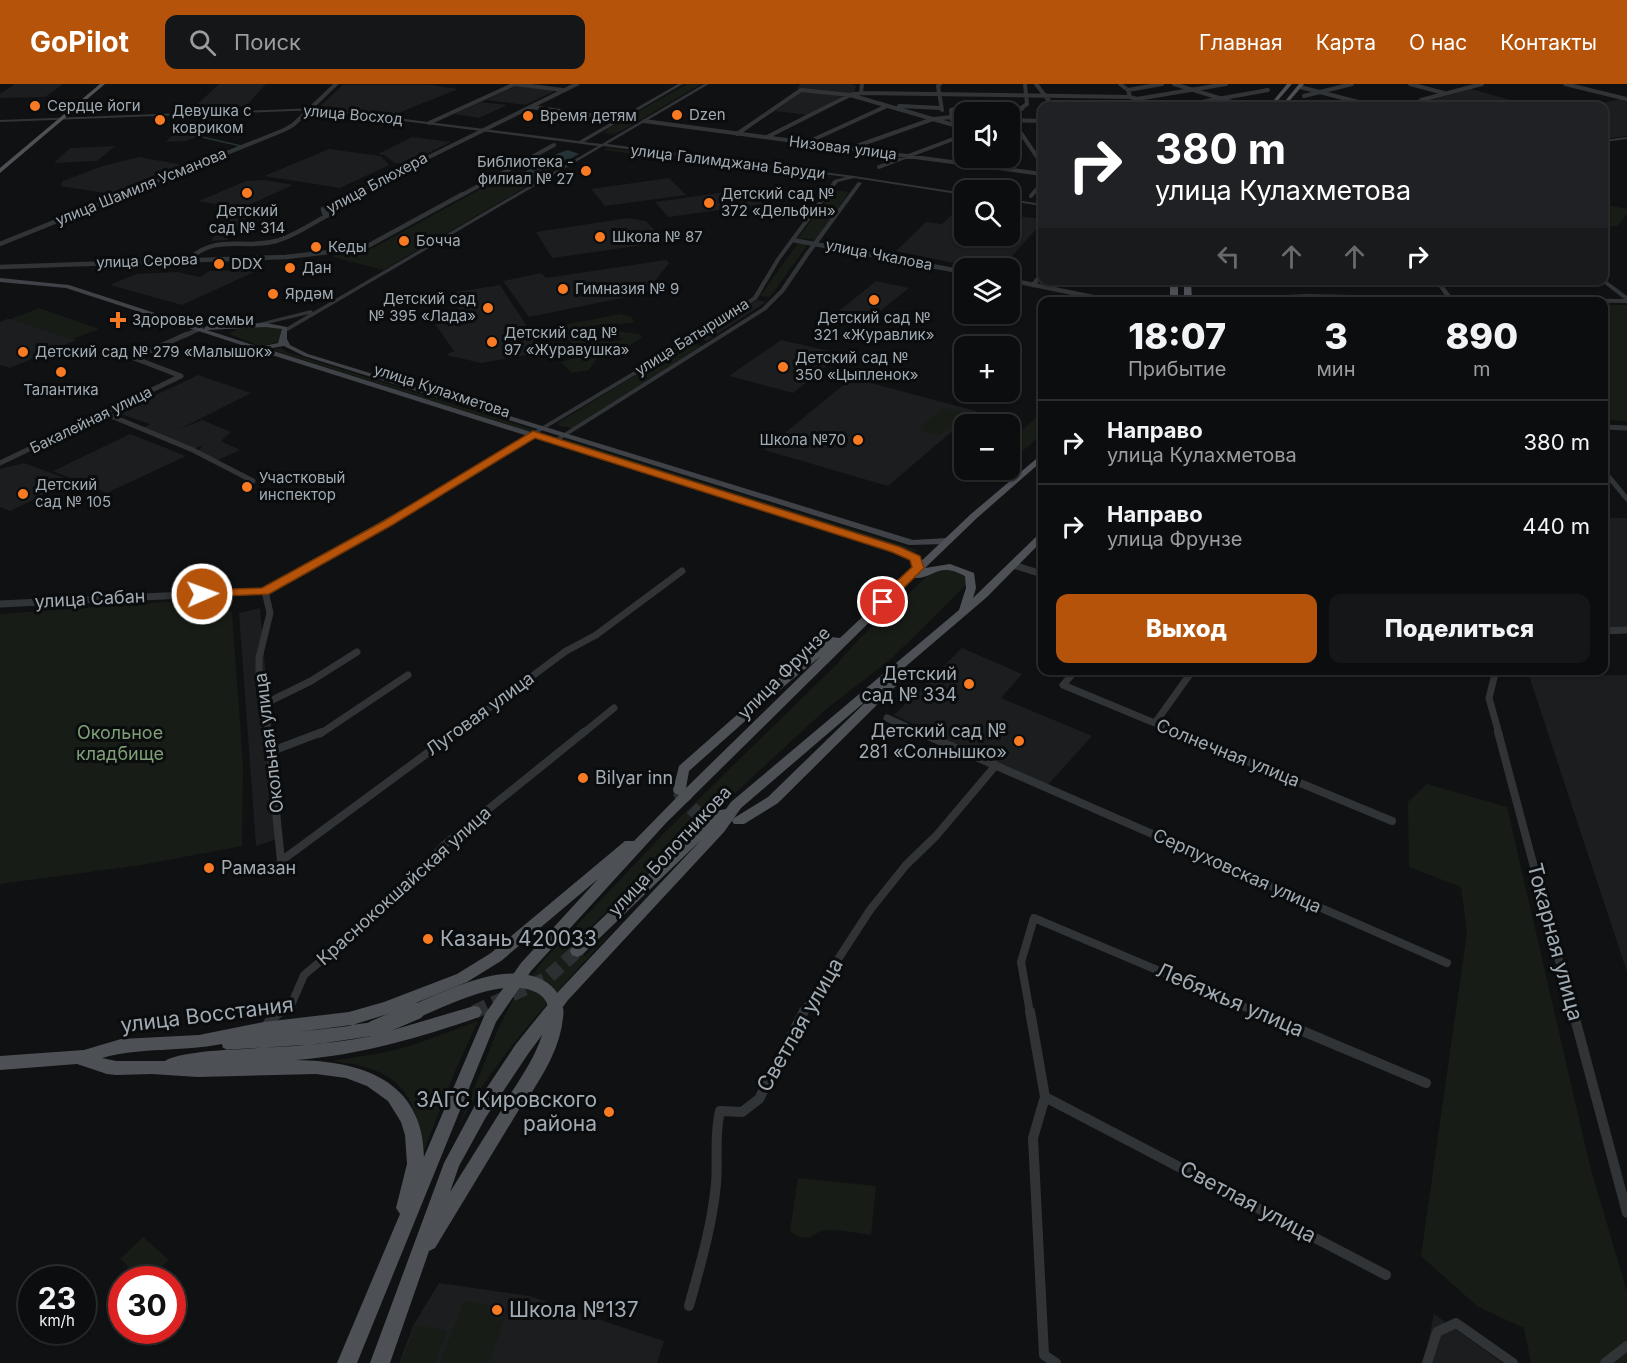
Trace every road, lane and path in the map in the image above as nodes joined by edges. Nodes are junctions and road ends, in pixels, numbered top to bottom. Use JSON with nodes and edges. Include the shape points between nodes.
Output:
{"nodes":[{"id":1,"x":98,"y":84,"type":"edge"},
{"id":2,"x":103,"y":84,"type":"edge"},
{"id":3,"x":336,"y":84,"type":"edge"},
{"id":4,"x":515,"y":84,"type":"edge"},
{"id":5,"x":577,"y":84,"type":"edge"},
{"id":6,"x":862,"y":84,"type":"edge"},
{"id":7,"x":940,"y":84,"type":"edge"},
{"id":8,"x":1025,"y":84,"type":"edge"},
{"id":9,"x":1036,"y":84,"type":"edge"},
{"id":10,"x":1120,"y":84,"type":"edge"},
{"id":11,"x":1162,"y":84,"type":"edge"},
{"id":12,"x":1174,"y":84,"type":"edge"},
{"id":13,"x":1226,"y":84,"type":"edge"},
{"id":14,"x":1290,"y":84,"type":"edge"},
{"id":15,"x":1352,"y":84,"type":"edge"},
{"id":16,"x":1410,"y":84,"type":"edge"},
{"id":17,"x":1482,"y":84,"type":"edge"},
{"id":18,"x":1565,"y":84,"type":"edge"},
{"id":19,"x":681,"y":85,"type":"edge"},
{"id":20,"x":703,"y":85,"type":"edge"},
{"id":21,"x":1301,"y":85,"type":"edge"},
{"id":22,"x":564,"y":90,"type":"junction"},
{"id":23,"x":1128,"y":90,"type":"junction"},
{"id":24,"x":1194,"y":90,"type":"junction"},
{"id":25,"x":1268,"y":90,"type":"dead end"},
{"id":26,"x":1319,"y":92,"type":"junction"},
{"id":27,"x":861,"y":93,"type":"junction"},
{"id":28,"x":1446,"y":93,"type":"junction"},
{"id":29,"x":939,"y":94,"type":"junction"},
{"id":30,"x":850,"y":95,"type":"junction"},
{"id":31,"x":1026,"y":96,"type":"junction"},
{"id":32,"x":1044,"y":96,"type":"junction"},
{"id":33,"x":1304,"y":96,"type":"dead end"},
{"id":34,"x":1130,"y":97,"type":"junction"},
{"id":35,"x":1219,"y":98,"type":"junction"},
{"id":36,"x":1137,"y":99,"type":"junction"},
{"id":37,"x":1627,"y":99,"type":"edge"},
{"id":38,"x":1049,"y":102,"type":"edge"},
{"id":39,"x":1139,"y":102,"type":"edge"},
{"id":40,"x":1199,"y":102,"type":"edge"},
{"id":41,"x":1232,"y":102,"type":"edge"},
{"id":42,"x":1274,"y":102,"type":"edge"},
{"id":43,"x":1286,"y":102,"type":"edge"},
{"id":44,"x":1358,"y":102,"type":"edge"},
{"id":45,"x":1419,"y":102,"type":"edge"},
{"id":46,"x":885,"y":106,"type":"junction"},
{"id":47,"x":530,"y":107,"type":"junction"},
{"id":48,"x":941,"y":108,"type":"junction"},
{"id":49,"x":310,"y":109,"type":"junction"},
{"id":50,"x":1022,"y":109,"type":"joint"},
{"id":51,"x":943,"y":117,"type":"junction"},
{"id":52,"x":952,"y":117,"type":"junction"},
{"id":53,"x":59,"y":119,"type":"junction"},
{"id":54,"x":619,"y":119,"type":"junction"},
{"id":55,"x":933,"y":119,"type":"junction"},
{"id":56,"x":1020,"y":119,"type":"edge"},
{"id":57,"x":0,"y":121,"type":"edge"},
{"id":58,"x":954,"y":121,"type":"edge"},
{"id":59,"x":1038,"y":121,"type":"edge"},
{"id":60,"x":644,"y":122,"type":"junction"},
{"id":61,"x":429,"y":123,"type":"junction"},
{"id":62,"x":954,"y":125,"type":"edge"},
{"id":63,"x":607,"y":126,"type":"junction"},
{"id":64,"x":632,"y":129,"type":"junction"},
{"id":65,"x":484,"y":130,"type":"junction"},
{"id":66,"x":1020,"y":131,"type":"edge"},
{"id":67,"x":737,"y":134,"type":"junction"},
{"id":68,"x":526,"y":135,"type":"junction"},
{"id":69,"x":766,"y":138,"type":"junction"},
{"id":70,"x":1627,"y":138,"type":"edge"},
{"id":71,"x":954,"y":139,"type":"edge"},
{"id":72,"x":1608,"y":140,"type":"edge"},
{"id":73,"x":580,"y":142,"type":"junction"},
{"id":74,"x":807,"y":143,"type":"junction"},
{"id":75,"x":554,"y":145,"type":"dead end"},
{"id":76,"x":603,"y":145,"type":"junction"},
{"id":77,"x":576,"y":147,"type":"junction"},
{"id":78,"x":596,"y":149,"type":"junction"},
{"id":79,"x":850,"y":149,"type":"junction"},
{"id":80,"x":908,"y":156,"type":"junction"},
{"id":81,"x":1038,"y":158,"type":"edge"},
{"id":82,"x":954,"y":162,"type":"edge"},
{"id":83,"x":0,"y":166,"type":"edge"},
{"id":84,"x":879,"y":167,"type":"dead end"},
{"id":85,"x":999,"y":168,"type":"edge"},
{"id":86,"x":0,"y":171,"type":"edge"},
{"id":87,"x":1038,"y":173,"type":"edge"},
{"id":88,"x":839,"y":180,"type":"junction"},
{"id":89,"x":858,"y":180,"type":"junction"},
{"id":90,"x":1038,"y":188,"type":"edge"},
{"id":91,"x":954,"y":193,"type":"edge"},
{"id":92,"x":1031,"y":196,"type":"dead end"},
{"id":93,"x":1020,"y":201,"type":"edge"},
{"id":94,"x":1038,"y":204,"type":"edge"},
{"id":95,"x":793,"y":240,"type":"junction"},
{"id":96,"x":816,"y":243,"type":"junction"},
{"id":97,"x":0,"y":244,"type":"edge"},
{"id":98,"x":188,"y":260,"type":"junction"},
{"id":99,"x":0,"y":267,"type":"edge"},
{"id":100,"x":954,"y":270,"type":"edge"},
{"id":101,"x":1038,"y":279,"type":"edge"},
{"id":102,"x":0,"y":282,"type":"edge"},
{"id":103,"x":1020,"y":282,"type":"edge"},
{"id":104,"x":1608,"y":284,"type":"edge"},
{"id":105,"x":1033,"y":285,"type":"junction"},
{"id":106,"x":1092,"y":297,"type":"edge"},
{"id":107,"x":1608,"y":300,"type":"edge"},
{"id":108,"x":1627,"y":300,"type":"edge"},
{"id":109,"x":322,"y":308,"type":"junction"},
{"id":110,"x":250,"y":326,"type":"junction"},
{"id":111,"x":201,"y":328,"type":"junction"},
{"id":112,"x":286,"y":330,"type":"junction"},
{"id":113,"x":226,"y":337,"type":"junction"},
{"id":114,"x":284,"y":339,"type":"junction"},
{"id":115,"x":259,"y":348,"type":"junction"},
{"id":116,"x":104,"y":413,"type":"junction"},
{"id":117,"x":1608,"y":427,"type":"edge"},
{"id":118,"x":1627,"y":428,"type":"edge"},
{"id":119,"x":546,"y":429,"type":"junction"},
{"id":120,"x":533,"y":434,"type":"junction"},
{"id":121,"x":566,"y":435,"type":"junction"},
{"id":122,"x":555,"y":441,"type":"junction"},
{"id":123,"x":1038,"y":461,"type":"edge"},
{"id":124,"x":0,"y":463,"type":"edge"},
{"id":125,"x":1608,"y":476,"type":"edge"},
{"id":126,"x":254,"y":481,"type":"dead end"},
{"id":127,"x":1627,"y":499,"type":"edge"},
{"id":128,"x":1038,"y":540,"type":"edge"},
{"id":129,"x":947,"y":541,"type":"junction"},
{"id":130,"x":1013,"y":565,"type":"junction"},
{"id":131,"x":918,"y":568,"type":"junction"},
{"id":132,"x":681,"y":571,"type":"dead end"},
{"id":133,"x":1038,"y":573,"type":"edge"},
{"id":134,"x":907,"y":581,"type":"junction"},
{"id":135,"x":265,"y":591,"type":"junction"},
{"id":136,"x":0,"y":604,"type":"edge"},
{"id":137,"x":874,"y":610,"type":"junction"},
{"id":138,"x":964,"y":610,"type":"junction"},
{"id":139,"x":1627,"y":630,"type":"edge"},
{"id":140,"x":1608,"y":631,"type":"edge"},
{"id":141,"x":936,"y":636,"type":"junction"},
{"id":142,"x":357,"y":652,"type":"dead end"},
{"id":143,"x":408,"y":675,"type":"dead end"},
{"id":144,"x":1072,"y":675,"type":"edge"},
{"id":145,"x":1189,"y":675,"type":"edge"},
{"id":146,"x":1495,"y":675,"type":"edge"},
{"id":147,"x":264,"y":704,"type":"junction"},
{"id":148,"x":614,"y":708,"type":"dead end"},
{"id":149,"x":887,"y":718,"type":"dead end"},
{"id":150,"x":1155,"y":723,"type":"junction"},
{"id":151,"x":272,"y":751,"type":"junction"},
{"id":152,"x":996,"y":765,"type":"junction"},
{"id":153,"x":679,"y":790,"type":"dead end"},
{"id":154,"x":736,"y":805,"type":"junction"},
{"id":155,"x":661,"y":820,"type":"junction"},
{"id":156,"x":739,"y":821,"type":"dead end"},
{"id":157,"x":1392,"y":821,"type":"dead end"},
{"id":158,"x":281,"y":861,"type":"joint"},
{"id":159,"x":577,"y":951,"type":"tunnel mouth"},
{"id":160,"x":1447,"y":963,"type":"dead end"},
{"id":161,"x":474,"y":1012,"type":"tunnel mouth"},
{"id":162,"x":264,"y":1029,"type":"junction"},
{"id":163,"x":199,"y":1042,"type":"junction"},
{"id":164,"x":71,"y":1059,"type":"junction"},
{"id":165,"x":0,"y":1063,"type":"edge"},
{"id":166,"x":155,"y":1067,"type":"junction"},
{"id":167,"x":1426,"y":1083,"type":"dead end"},
{"id":168,"x":1045,"y":1097,"type":"junction"},
{"id":169,"x":1627,"y":1213,"type":"edge"},
{"id":170,"x":397,"y":1242,"type":"junction"},
{"id":171,"x":416,"y":1263,"type":"junction"},
{"id":172,"x":1386,"y":1275,"type":"dead end"},
{"id":173,"x":689,"y":1306,"type":"dead end"},
{"id":174,"x":1627,"y":1346,"type":"edge"},
{"id":175,"x":347,"y":1363,"type":"edge"},
{"id":176,"x":380,"y":1363,"type":"edge"},
{"id":177,"x":1056,"y":1363,"type":"edge"},
{"id":178,"x":1428,"y":1363,"type":"edge"},
{"id":179,"x":1513,"y":1363,"type":"edge"},
{"id":180,"x":1605,"y":1363,"type":"edge"}],
"edges":[{"from":1,"to":53,"type":"main road"},
{"from":2,"to":53,"type":"main road"},
{"from":3,"to":49,"type":"street","name":"улица Шамиля Усманова"},
{"from":4,"to":22,"type":"street"},
{"from":4,"to":61,"type":"street"},
{"from":5,"to":22,"type":"street","name":"улица Блюхера"},
{"from":6,"to":27,"type":"street"},
{"from":7,"to":29,"type":"street"},
{"from":8,"to":31,"type":"street"},
{"from":9,"to":32,"type":"street"},
{"from":10,"to":23,"type":"street"},
{"from":11,"to":23,"type":"street"},
{"from":12,"to":24,"type":"street"},
{"from":13,"to":24,"type":"street"},
{"from":14,"to":42,"type":"main road"},
{"from":15,"to":26,"type":"street"},
{"from":16,"to":28,"type":"street"},
{"from":17,"to":28,"type":"street"},
{"from":18,"to":37,"type":"street"},
{"from":19,"to":54,"type":"street"},
{"from":20,"to":60,"type":"street"},
{"from":21,"to":26,"type":"street"},
{"from":21,"to":43,"type":"main road"},
{"from":22,"to":47,"type":"street","name":"улица Блюхера"},
{"from":23,"to":34,"type":"street"},
{"from":24,"to":35,"type":"street"},
{"from":24,"to":36,"type":"street"},
{"from":25,"to":35,"type":"street"},
{"from":26,"to":33,"type":"street"},
{"from":26,"to":44,"type":"street"},
{"from":27,"to":29,"type":"street"},
{"from":27,"to":30,"type":"street"},
{"from":28,"to":45,"type":"street"},
{"from":29,"to":31,"type":"street"},
{"from":29,"to":48,"type":"street"},
{"from":30,"to":46,"type":"street"},
{"from":30,"to":67,"type":"street","via":[[801,90]]},
{"from":30,"to":69,"type":"street"},
{"from":31,"to":32,"type":"street"},
{"from":31,"to":50,"type":"street","via":[[1027,104]]},
{"from":32,"to":34,"type":"street"},
{"from":32,"to":38,"type":"street"},
{"from":34,"to":36,"type":"street"},
{"from":35,"to":40,"type":"street"},
{"from":35,"to":41,"type":"street"},
{"from":36,"to":39,"type":"street"},
{"from":46,"to":48,"type":"street"},
{"from":46,"to":55,"type":"street"},
{"from":46,"to":74,"type":"street"},
{"from":47,"to":54,"type":"street"},
{"from":47,"to":65,"type":"street","name":"улица Блюхера"},
{"from":48,"to":51,"type":"street"},
{"from":49,"to":53,"type":"street","name":"улица Восход"},
{"from":49,"to":61,"type":"street","name":"улица Восход"},
{"from":49,"to":97,"type":"street","name":"улица Шамиля Усманова","via":[[284,130]]},
{"from":50,"to":52,"type":"street","via":[[956,108],[951,110]]},
{"from":51,"to":52,"type":"street"},
{"from":51,"to":55,"type":"street"},
{"from":52,"to":58,"type":"street"},
{"from":53,"to":57,"type":"street","name":"улица Восход"},
{"from":53,"to":83,"type":"main road"},
{"from":53,"to":86,"type":"main road"},
{"from":54,"to":63,"type":"street"},
{"from":55,"to":62,"type":"street"},
{"from":55,"to":79,"type":"street"},
{"from":56,"to":59,"type":"street"},
{"from":60,"to":64,"type":"street"},
{"from":60,"to":67,"type":"street","name":"Низовая улица"},
{"from":61,"to":65,"type":"street","name":"улица Восход"},
{"from":63,"to":64,"type":"street","via":[[603,132],[606,135]]},
{"from":63,"to":73,"type":"street"},
{"from":64,"to":76,"type":"street"},
{"from":65,"to":68,"type":"street","name":"улица Восход"},
{"from":65,"to":98,"type":"street","name":"улица Блюхера","via":[[323,209],[330,214],[275,241],[211,244],[198,249]]},
{"from":66,"to":81,"type":"street"},
{"from":67,"to":69,"type":"street","name":"Низовая улица"},
{"from":68,"to":73,"type":"street","name":"улица Восход"},
{"from":68,"to":77,"type":"street","name":"улица Восход"},
{"from":69,"to":74,"type":"street","name":"Низовая улица"},
{"from":70,"to":72,"type":"street"},
{"from":71,"to":80,"type":"street"},
{"from":73,"to":76,"type":"street","name":"улица Восход"},
{"from":73,"to":77,"type":"street"},
{"from":74,"to":79,"type":"street","name":"Низовая улица"},
{"from":75,"to":98,"type":"street","name":"улица Серова","via":[[369,246],[286,257]]},
{"from":76,"to":78,"type":"street"},
{"from":76,"to":89,"type":"street","name":"улица Галимджана Баруди"},
{"from":77,"to":78,"type":"street","name":"улица Восход"},
{"from":78,"to":88,"type":"street","name":"улица Галимджана Баруди"},
{"from":78,"to":109,"type":"street"},
{"from":79,"to":80,"type":"street","name":"Низовая улица"},
{"from":80,"to":82,"type":"street","name":"Низовая улица"},
{"from":80,"to":84,"type":"street"},
{"from":85,"to":87,"type":"street","name":"Низовая улица"},
{"from":88,"to":89,"type":"street","name":"улица Галимджана Баруди"},
{"from":88,"to":89,"type":"street"},
{"from":88,"to":95,"type":"street","name":"улица Батыршина"},
{"from":89,"to":91,"type":"street"},
{"from":89,"to":96,"type":"street","name":"улица Батыршина"},
{"from":90,"to":92,"type":"street"},
{"from":93,"to":94,"type":"street"},
{"from":95,"to":96,"type":"street","name":"улица Чкалова"},
{"from":95,"to":119,"type":"street","name":"улица Батыршина","via":[[755,298]]},
{"from":96,"to":100,"type":"street","name":"улица Чкалова"},
{"from":96,"to":121,"type":"street","name":"улица Батыршина","via":[[764,309]]},
{"from":98,"to":99,"type":"street","name":"улица Серова"},
{"from":101,"to":105,"type":"street"},
{"from":102,"to":111,"type":"main road","name":"улица Кулахметова","via":[[68,286]]},
{"from":103,"to":105,"type":"street"},
{"from":104,"to":108,"type":"street"},
{"from":105,"to":106,"type":"street"},
{"from":107,"to":108,"type":"street"},
{"from":109,"to":110,"type":"street"},
{"from":109,"to":112,"type":"street"},
{"from":110,"to":111,"type":"main road"},
{"from":110,"to":112,"type":"main road","via":[[274,325]]},
{"from":110,"to":113,"type":"main road","via":[[227,332]]},
{"from":111,"to":113,"type":"main road","name":"улица Кулахметова"},
{"from":111,"to":116,"type":"street","name":"Бакалейная улица","via":[[134,358],[181,376]]},
{"from":112,"to":114,"type":"main road"},
{"from":113,"to":115,"type":"main road","name":"улица Кулахметова"},
{"from":114,"to":115,"type":"main road","via":[[276,347]]},
{"from":114,"to":119,"type":"main road","name":"улица Кулахметова","via":[[287,346],[306,355]]},
{"from":115,"to":120,"type":"main road","name":"улица Кулахметова"},
{"from":116,"to":124,"type":"street","name":"Бакалейная улица"},
{"from":116,"to":126,"type":"street","via":[[193,450]]},
{"from":117,"to":118,"type":"street"},
{"from":119,"to":120,"type":"street","name":"улица Батыршина"},
{"from":119,"to":121,"type":"main road","name":"улица Кулахметова"},
{"from":120,"to":122,"type":"main road","name":"улица Кулахметова"},
{"from":120,"to":135,"type":"street","name":"улица Сабан","via":[[388,523]]},
{"from":121,"to":122,"type":"street","name":"улица Батыршина"},
{"from":121,"to":129,"type":"main road","name":"улица Кулахметова","via":[[912,543]]},
{"from":122,"to":131,"type":"main road","name":"улица Кулахметова","via":[[903,552],[915,558]]},
{"from":123,"to":129,"type":"main road","name":"улица Фрунзе"},
{"from":125,"to":127,"type":"street"},
{"from":128,"to":130,"type":"main road","name":"улица Болотникова"},
{"from":129,"to":131,"type":"main road","name":"улица Фрунзе"},
{"from":130,"to":133,"type":"street"},
{"from":130,"to":138,"type":"main road","name":"улица Болотникова"},
{"from":131,"to":134,"type":"main road","name":"улица Фрунзе"},
{"from":132,"to":158,"type":"street","name":"Луговая улица"},
{"from":134,"to":137,"type":"main road","name":"улица Фрунзе"},
{"from":134,"to":138,"type":"main road","via":[[940,566],[962,569],[970,575],[971,588]]},
{"from":135,"to":136,"type":"street","name":"улица Сабан"},
{"from":135,"to":147,"type":"street","name":"Окольная улица","via":[[270,613],[259,658]]},
{"from":137,"to":153,"type":"main road","via":[[802,664],[683,769]]},
{"from":137,"to":155,"type":"main road","name":"улица Фрунзе"},
{"from":138,"to":141,"type":"main road","name":"улица Болотникова"},
{"from":139,"to":140,"type":"street"},
{"from":141,"to":154,"type":"main road","name":"улица Болотникова"},
{"from":141,"to":156,"type":"main road","via":[[873,704],[772,800]]},
{"from":142,"to":147,"type":"street","via":[[312,681]]},
{"from":143,"to":151,"type":"street","via":[[316,736]]},
{"from":144,"to":150,"type":"street","name":"Солнечная улица","via":[[1063,685]]},
{"from":145,"to":150,"type":"street"},
{"from":146,"to":169,"type":"street","name":"Токарная улица","via":[[1489,698]]},
{"from":147,"to":151,"type":"street","name":"Окольная улица"},
{"from":148,"to":162,"type":"street","name":"Краснококшайская улица","via":[[444,846],[402,893],[304,975],[292,1003]]},
{"from":149,"to":152,"type":"street","name":"Серпуховская улица"},
{"from":150,"to":157,"type":"street","name":"Солнечная улица"},
{"from":151,"to":158,"type":"street","name":"Окольная улица"},
{"from":152,"to":160,"type":"street","name":"Серпуховская улица"},
{"from":152,"to":173,"type":"street","name":"Светлая улица","via":[[870,910],[803,1012],[759,1099],[742,1112],[720,1111],[716,1125],[716,1184]]},
{"from":154,"to":159,"type":"main road","via":[[708,825]]},
{"from":154,"to":171,"type":"main road","name":"улица Болотникова","via":[[719,829],[563,996],[522,1049],[452,1163]]},
{"from":155,"to":162,"type":"main road","name":"улица Восстания","via":[[496,957],[462,978],[349,1019]]},
{"from":155,"to":170,"type":"main road","via":[[526,967],[500,1003]]},
{"from":161,"to":166,"type":"main road","via":[[380,1041],[335,1049],[201,1058]]},
{"from":162,"to":163,"type":"main road","name":"улица Восстания"},
{"from":163,"to":164,"type":"main road","name":"улица Восстания","via":[[121,1046]]},
{"from":163,"to":171,"type":"main road","bridge":true,"via":[[318,1037],[374,1029],[500,981],[525,980],[552,996],[554,1031],[546,1052]]},
{"from":164,"to":165,"type":"main road","name":"улица Восстания"},
{"from":164,"to":166,"type":"main road","name":"улица Восстания","via":[[93,1060],[112,1068]]},
{"from":166,"to":170,"type":"main road","via":[[344,1069],[371,1078],[391,1092],[405,1109],[413,1133],[415,1162]]},
{"from":167,"to":168,"type":"street","name":"Лебяжья улица","via":[[1034,918],[1021,962]]},
{"from":168,"to":172,"type":"street","name":"Светлая улица"},
{"from":168,"to":177,"type":"street","via":[[1033,1138],[1035,1190],[1044,1355]]},
{"from":170,"to":175,"type":"main road"},
{"from":171,"to":176,"type":"main road"},
{"from":174,"to":180,"type":"street"},
{"from":178,"to":179,"type":"street","via":[[1436,1332],[1441,1326],[1456,1323]]}]}
